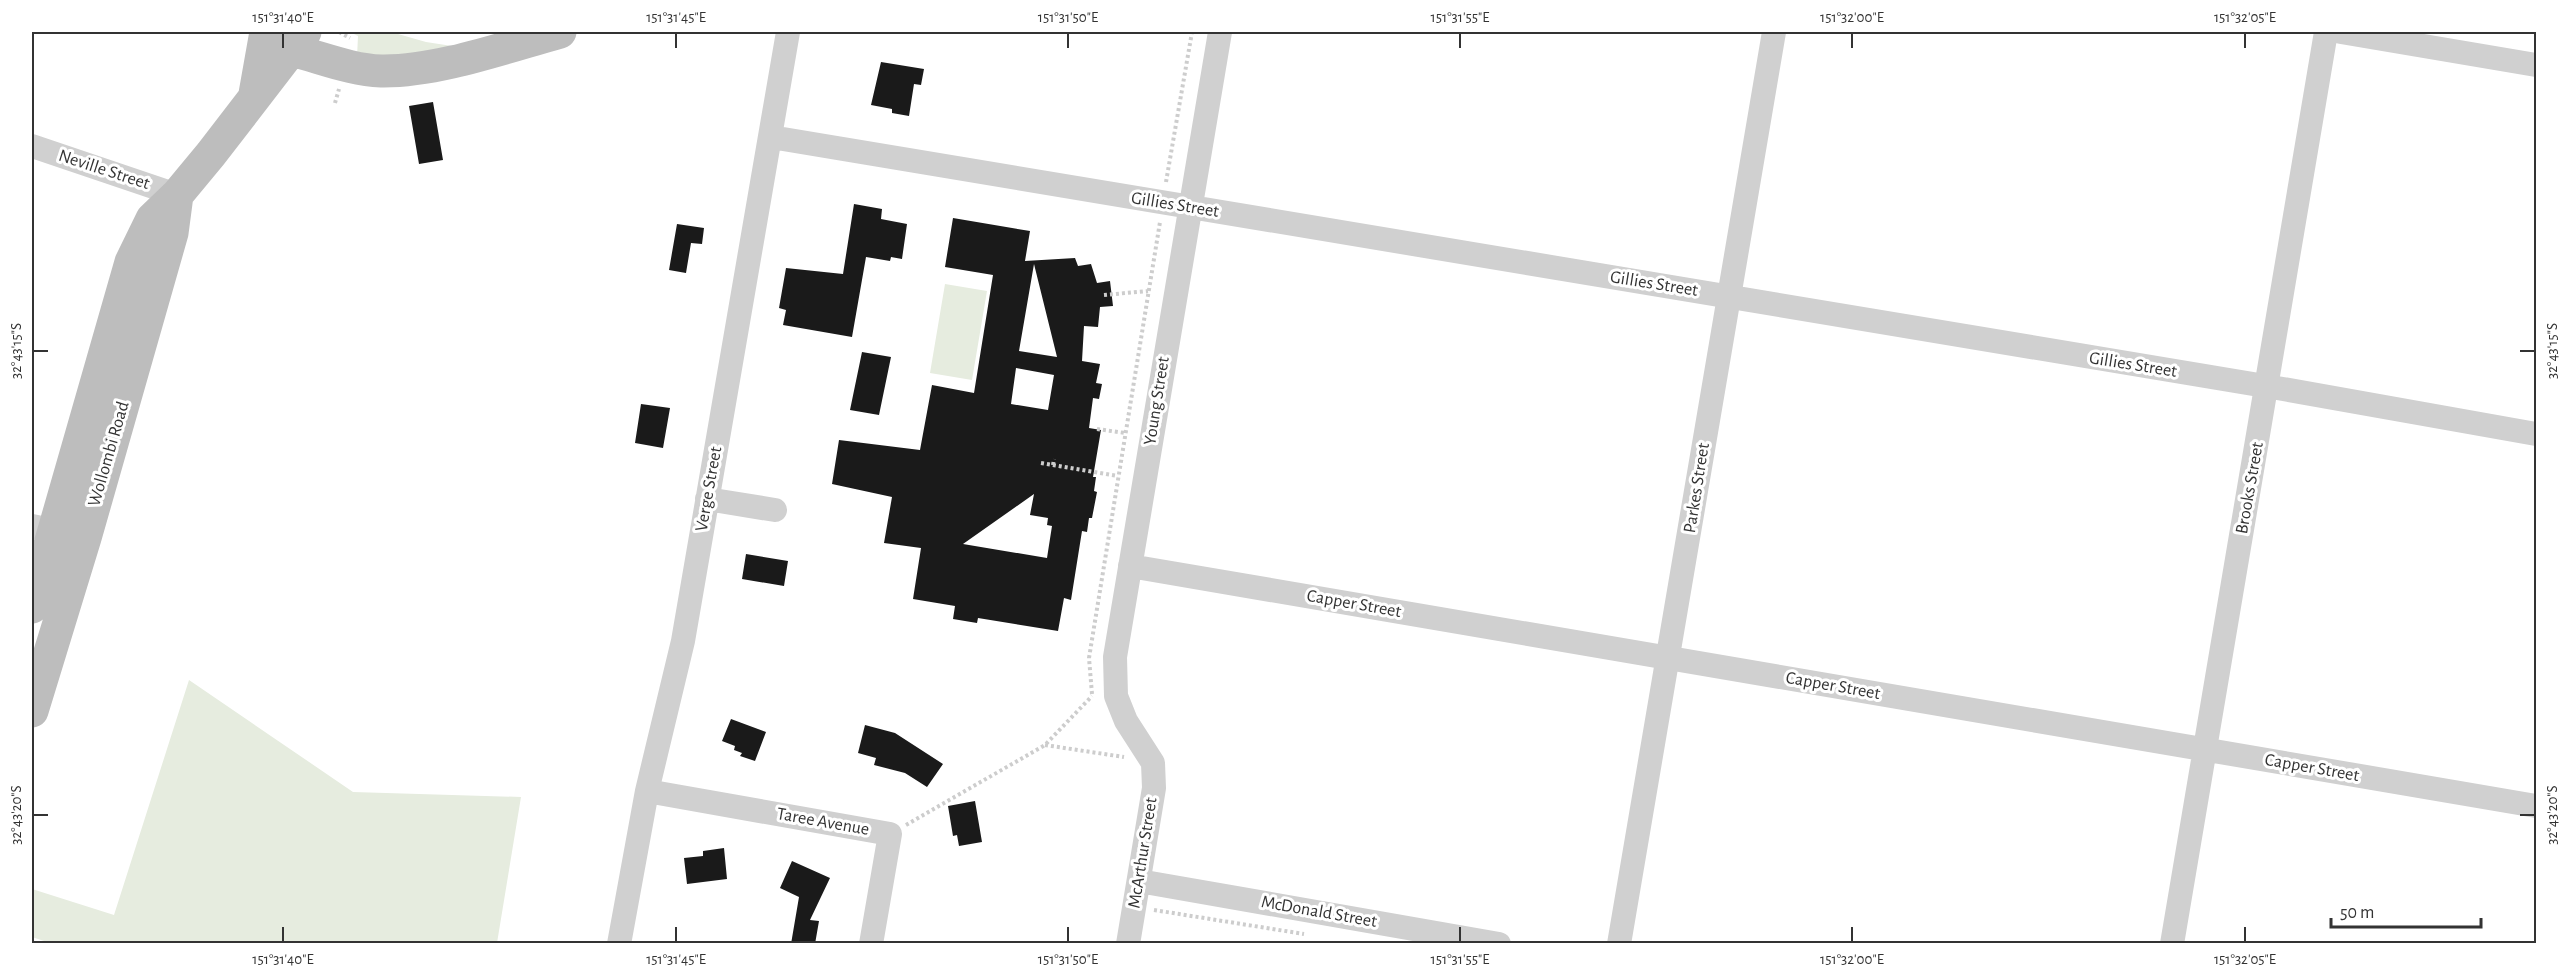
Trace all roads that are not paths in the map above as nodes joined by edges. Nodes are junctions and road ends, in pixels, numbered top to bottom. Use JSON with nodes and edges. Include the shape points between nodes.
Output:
{"nodes":[{"id":1,"x":560,"y":32,"type":"edge"},
{"id":2,"x":788,"y":32,"type":"edge"},
{"id":3,"x":1220,"y":32,"type":"edge"},
{"id":4,"x":1774,"y":32,"type":"edge"},
{"id":5,"x":2326,"y":32,"type":"edge"},
{"id":6,"x":2341,"y":32,"type":"edge"},
{"id":7,"x":287,"y":38,"type":"edge"},
{"id":8,"x":2536,"y":65,"type":"edge"},
{"id":9,"x":771,"y":136,"type":"junction"},
{"id":10,"x":32,"y":146,"type":"edge"},
{"id":11,"x":177,"y":195,"type":"junction"},
{"id":12,"x":1190,"y":207,"type":"junction"},
{"id":13,"x":1729,"y":297,"type":"junction"},
{"id":14,"x":2267,"y":387,"type":"junction"},
{"id":15,"x":2536,"y":434,"type":"edge"},
{"id":16,"x":707,"y":499,"type":"junction"},
{"id":17,"x":775,"y":510,"type":"dead end"},
{"id":18,"x":57,"y":531,"type":"edge"},
{"id":19,"x":1130,"y":566,"type":"junction"},
{"id":20,"x":32,"y":607,"type":"edge"},
{"id":21,"x":1668,"y":656,"type":"junction"},
{"id":22,"x":32,"y":711,"type":"edge"},
{"id":23,"x":2206,"y":750,"type":"junction"},
{"id":24,"x":1153,"y":763,"type":"joint"},
{"id":25,"x":647,"y":791,"type":"junction"},
{"id":26,"x":2536,"y":806,"type":"edge"},
{"id":27,"x":1139,"y":881,"type":"junction"},
{"id":28,"x":619,"y":944,"type":"edge"},
{"id":29,"x":871,"y":944,"type":"edge"},
{"id":30,"x":1128,"y":944,"type":"edge"},
{"id":31,"x":1499,"y":944,"type":"edge"},
{"id":32,"x":1619,"y":944,"type":"edge"},
{"id":33,"x":2172,"y":944,"type":"edge"}],
"edges":[{"from":1,"to":7,"type":"main road","via":[[487,53],[378,71]]},
{"from":2,"to":9,"type":"street","name":"Verge Street"},
{"from":3,"to":12,"type":"street","name":"Young Street"},
{"from":4,"to":13,"type":"street","name":"Parkes Street"},
{"from":5,"to":14,"type":"street","name":"Brooks Street"},
{"from":6,"to":8,"type":"street"},
{"from":7,"to":11,"type":"main road","via":[[254,102]]},
{"from":9,"to":12,"type":"street","name":"Gillies Street"},
{"from":9,"to":16,"type":"street","name":"Verge Street"},
{"from":10,"to":11,"type":"street","name":"Neville Street"},
{"from":11,"to":18,"type":"main road","name":"Wollombi Road","via":[[172,233]]},
{"from":12,"to":13,"type":"street","name":"Gillies Street"},
{"from":12,"to":19,"type":"street","name":"Young Street"},
{"from":13,"to":14,"type":"street","name":"Gillies Street"},
{"from":13,"to":21,"type":"street","name":"Parkes Street"},
{"from":14,"to":15,"type":"street","name":"Gillies Street"},
{"from":14,"to":23,"type":"street","name":"Brooks Street"},
{"from":16,"to":17,"type":"street"},
{"from":16,"to":25,"type":"street","name":"Verge Street","via":[[682,641]]},
{"from":18,"to":20,"type":"main road","name":"Wollombi Road"},
{"from":18,"to":22,"type":"main road","name":"Wollombi Road"},
{"from":19,"to":21,"type":"street","name":"Capper Street"},
{"from":19,"to":24,"type":"street","name":"Young Street","via":[[1115,657],[1116,696],[1126,721]]},
{"from":21,"to":23,"type":"street","name":"Capper Street"},
{"from":21,"to":32,"type":"street","name":"Parkes Street"},
{"from":23,"to":26,"type":"street","name":"Capper Street"},
{"from":23,"to":33,"type":"street","name":"Brooks Street"},
{"from":24,"to":27,"type":"street","name":"McArthur Street","via":[[1154,788]]},
{"from":25,"to":28,"type":"street","name":"Verge Street"},
{"from":25,"to":29,"type":"street","name":"Taree Avenue","via":[[890,834]]},
{"from":27,"to":30,"type":"street","name":"McArthur Street"},
{"from":27,"to":31,"type":"street","name":"McDonald Street"}]}
